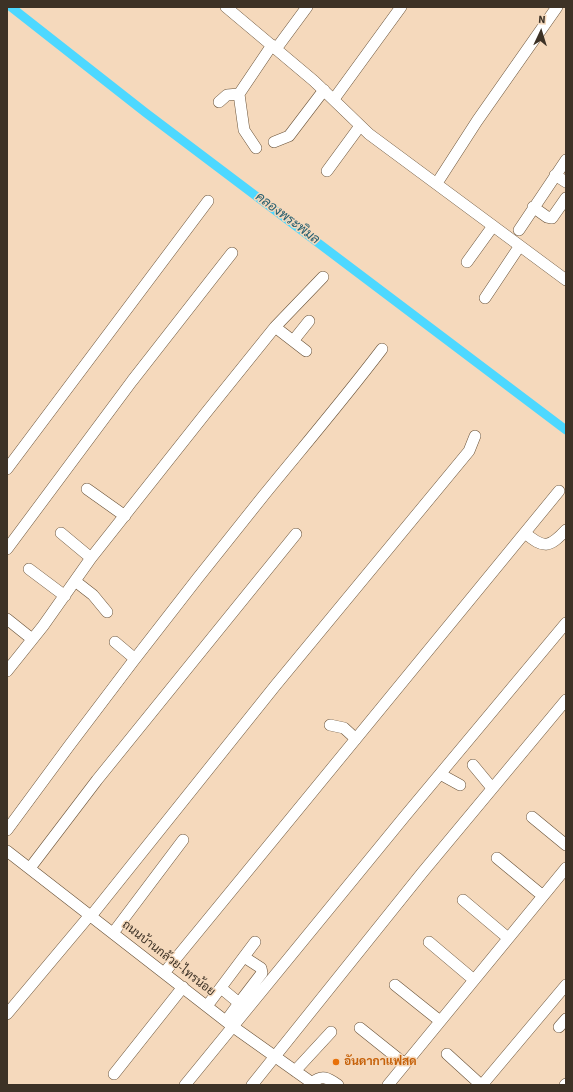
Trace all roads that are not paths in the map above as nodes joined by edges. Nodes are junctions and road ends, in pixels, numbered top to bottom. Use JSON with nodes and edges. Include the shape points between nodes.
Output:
{"nodes":[{"id":1,"x":226,"y":7,"type":"edge"},
{"id":2,"x":307,"y":7,"type":"edge"},
{"id":3,"x":401,"y":7,"type":"edge"},
{"id":4,"x":557,"y":7,"type":"edge"},
{"id":5,"x":274,"y":47,"type":"junction"},
{"id":6,"x":324,"y":90,"type":"junction"},
{"id":7,"x":239,"y":94,"type":"junction"},
{"id":8,"x":334,"y":100,"type":"junction"},
{"id":9,"x":219,"y":102,"type":"dead end"},
{"id":10,"x":360,"y":126,"type":"junction"},
{"id":11,"x":274,"y":142,"type":"dead end"},
{"id":12,"x":256,"y":148,"type":"dead end"},
{"id":13,"x":566,"y":160,"type":"edge"},
{"id":14,"x":327,"y":171,"type":"dead end"},
{"id":15,"x":555,"y":175,"type":"junction"},
{"id":16,"x":566,"y":182,"type":"edge"},
{"id":17,"x":437,"y":183,"type":"junction"},
{"id":18,"x":566,"y":198,"type":"edge"},
{"id":19,"x":208,"y":201,"type":"dead end"},
{"id":20,"x":533,"y":207,"type":"junction"},
{"id":21,"x":493,"y":226,"type":"junction"},
{"id":22,"x":519,"y":230,"type":"dead end"},
{"id":23,"x":520,"y":247,"type":"junction"},
{"id":24,"x":232,"y":253,"type":"dead end"},
{"id":25,"x":467,"y":262,"type":"dead end"},
{"id":26,"x":323,"y":277,"type":"dead end"},
{"id":27,"x":566,"y":280,"type":"edge"},
{"id":28,"x":485,"y":298,"type":"dead end"},
{"id":29,"x":309,"y":321,"type":"dead end"},
{"id":30,"x":275,"y":328,"type":"junction"},
{"id":31,"x":293,"y":341,"type":"junction"},
{"id":32,"x":382,"y":349,"type":"dead end"},
{"id":33,"x":306,"y":352,"type":"dead end"},
{"id":34,"x":475,"y":436,"type":"dead end"},
{"id":35,"x":7,"y":469,"type":"edge"},
{"id":36,"x":87,"y":490,"type":"dead end"},
{"id":37,"x":559,"y":491,"type":"dead end"},
{"id":38,"x":125,"y":516,"type":"junction"},
{"id":39,"x":566,"y":530,"type":"edge"},
{"id":40,"x":61,"y":533,"type":"dead end"},
{"id":41,"x":525,"y":533,"type":"junction"},
{"id":42,"x":296,"y":534,"type":"dead end"},
{"id":43,"x":7,"y":549,"type":"edge"},
{"id":44,"x":91,"y":558,"type":"junction"},
{"id":45,"x":30,"y":568,"type":"dead end"},
{"id":46,"x":75,"y":581,"type":"junction"},
{"id":47,"x":65,"y":596,"type":"junction"},
{"id":48,"x":107,"y":612,"type":"dead end"},
{"id":49,"x":7,"y":619,"type":"edge"},
{"id":50,"x":566,"y":623,"type":"edge"},
{"id":51,"x":32,"y":639,"type":"junction"},
{"id":52,"x":115,"y":642,"type":"dead end"},
{"id":53,"x":134,"y":658,"type":"junction"},
{"id":54,"x":7,"y":671,"type":"edge"},
{"id":55,"x":566,"y":700,"type":"edge"},
{"id":56,"x":330,"y":725,"type":"dead end"},
{"id":57,"x":356,"y":739,"type":"junction"},
{"id":58,"x":473,"y":765,"type":"dead end"},
{"id":59,"x":440,"y":774,"type":"junction"},
{"id":60,"x":460,"y":785,"type":"dead end"},
{"id":61,"x":492,"y":788,"type":"junction"},
{"id":62,"x":532,"y":817,"type":"dead end"},
{"id":63,"x":7,"y":830,"type":"edge"},
{"id":64,"x":183,"y":840,"type":"dead end"},
{"id":65,"x":566,"y":845,"type":"edge"},
{"id":66,"x":7,"y":851,"type":"edge"},
{"id":67,"x":497,"y":858,"type":"dead end"},
{"id":68,"x":30,"y":868,"type":"junction"},
{"id":69,"x":566,"y":868,"type":"edge"},
{"id":70,"x":543,"y":896,"type":"junction"},
{"id":71,"x":463,"y":900,"type":"dead end"},
{"id":72,"x":91,"y":915,"type":"junction"},
{"id":73,"x":113,"y":933,"type":"junction"},
{"id":74,"x":508,"y":938,"type":"junction"},
{"id":75,"x":255,"y":942,"type":"dead end"},
{"id":76,"x":429,"y":942,"type":"dead end"},
{"id":77,"x":244,"y":957,"type":"junction"},
{"id":78,"x":164,"y":973,"type":"junction"},
{"id":79,"x":474,"y":980,"type":"junction"},
{"id":80,"x":395,"y":985,"type":"dead end"},
{"id":81,"x":566,"y":985,"type":"edge"},
{"id":82,"x":183,"y":987,"type":"junction"},
{"id":83,"x":221,"y":988,"type":"junction"},
{"id":84,"x":240,"y":1003,"type":"junction"},
{"id":85,"x":207,"y":1006,"type":"junction"},
{"id":86,"x":7,"y":1014,"type":"edge"},
{"id":87,"x":440,"y":1021,"type":"junction"},
{"id":88,"x":229,"y":1024,"type":"junction"},
{"id":89,"x":360,"y":1028,"type":"dead end"},
{"id":90,"x":331,"y":1032,"type":"dead end"},
{"id":91,"x":446,"y":1054,"type":"dead end"},
{"id":92,"x":274,"y":1055,"type":"junction"},
{"id":93,"x":406,"y":1064,"type":"junction"},
{"id":94,"x":295,"y":1071,"type":"junction"},
{"id":95,"x":114,"y":1074,"type":"dead end"},
{"id":96,"x":313,"y":1084,"type":"edge"},
{"id":97,"x":185,"y":1085,"type":"edge"},
{"id":98,"x":252,"y":1085,"type":"edge"},
{"id":99,"x":338,"y":1085,"type":"edge"},
{"id":100,"x":388,"y":1085,"type":"edge"},
{"id":101,"x":482,"y":1085,"type":"edge"}],
"edges":[{"from":1,"to":5,"type":"street"},
{"from":2,"to":5,"type":"street"},
{"from":3,"to":8,"type":"street"},
{"from":4,"to":17,"type":"street"},
{"from":5,"to":6,"type":"street"},
{"from":5,"to":7,"type":"street"},
{"from":6,"to":8,"type":"street"},
{"from":6,"to":11,"type":"street","via":[[289,136]]},
{"from":7,"to":9,"type":"street","via":[[227,95]]},
{"from":7,"to":12,"type":"street","via":[[244,130]]},
{"from":8,"to":10,"type":"street"},
{"from":10,"to":14,"type":"street"},
{"from":10,"to":17,"type":"street"},
{"from":13,"to":15,"type":"street"},
{"from":15,"to":16,"type":"street"},
{"from":15,"to":20,"type":"street"},
{"from":17,"to":21,"type":"street"},
{"from":18,"to":20,"type":"street","via":[[552,218]]},
{"from":19,"to":35,"type":"street"},
{"from":20,"to":22,"type":"street"},
{"from":21,"to":23,"type":"street"},
{"from":21,"to":25,"type":"street"},
{"from":23,"to":27,"type":"street"},
{"from":23,"to":28,"type":"street"},
{"from":24,"to":43,"type":"street","via":[[132,381]]},
{"from":26,"to":30,"type":"street"},
{"from":29,"to":31,"type":"street"},
{"from":30,"to":31,"type":"street"},
{"from":30,"to":38,"type":"street"},
{"from":31,"to":33,"type":"street"},
{"from":32,"to":53,"type":"street"},
{"from":34,"to":72,"type":"street","via":[[469,451]]},
{"from":36,"to":38,"type":"street"},
{"from":37,"to":41,"type":"street"},
{"from":38,"to":44,"type":"street"},
{"from":39,"to":41,"type":"street","via":[[557,540],[543,545]]},
{"from":40,"to":44,"type":"street"},
{"from":41,"to":57,"type":"street"},
{"from":42,"to":68,"type":"street","via":[[97,780]]},
{"from":44,"to":46,"type":"street"},
{"from":45,"to":47,"type":"street"},
{"from":46,"to":47,"type":"street"},
{"from":46,"to":48,"type":"street","via":[[93,595]]},
{"from":47,"to":51,"type":"street"},
{"from":49,"to":51,"type":"street"},
{"from":50,"to":59,"type":"street"},
{"from":51,"to":54,"type":"street"},
{"from":52,"to":53,"type":"street"},
{"from":53,"to":63,"type":"street"},
{"from":55,"to":61,"type":"street"},
{"from":56,"to":57,"type":"street","via":[[344,728]]},
{"from":57,"to":78,"type":"street"},
{"from":58,"to":61,"type":"street"},
{"from":59,"to":60,"type":"street"},
{"from":59,"to":88,"type":"street"},
{"from":61,"to":92,"type":"street"},
{"from":62,"to":65,"type":"street"},
{"from":64,"to":73,"type":"street"},
{"from":66,"to":68,"type":"street","name":"ถนนบ้านกล้วย-ไทรน้อย"},
{"from":67,"to":70,"type":"street"},
{"from":68,"to":72,"type":"street","name":"ถนนบ้านกล้วย-ไทรน้อย"},
{"from":69,"to":70,"type":"street"},
{"from":70,"to":74,"type":"street"},
{"from":71,"to":74,"type":"street"},
{"from":72,"to":73,"type":"street","name":"ถนนบ้านกล้วย-ไทรน้อย"},
{"from":72,"to":86,"type":"street"},
{"from":73,"to":78,"type":"street","name":"ถนนบ้านกล้วย-ไทรน้อย"},
{"from":74,"to":79,"type":"street"},
{"from":75,"to":77,"type":"street"},
{"from":76,"to":79,"type":"street"},
{"from":77,"to":83,"type":"street"},
{"from":77,"to":84,"type":"street","via":[[261,968],[262,973]]},
{"from":78,"to":82,"type":"street","name":"ถนนบ้านกล้วย-ไทรน้อย"},
{"from":79,"to":87,"type":"street"},
{"from":80,"to":87,"type":"street"},
{"from":81,"to":101,"type":"street"},
{"from":82,"to":85,"type":"street","name":"ถนนบ้านกล้วย-ไทรน้อย"},
{"from":82,"to":95,"type":"street"},
{"from":83,"to":84,"type":"street"},
{"from":83,"to":85,"type":"street"},
{"from":84,"to":88,"type":"street"},
{"from":85,"to":88,"type":"street","name":"ถนนบ้านกล้วย-ไทรน้อย"},
{"from":87,"to":93,"type":"street"},
{"from":88,"to":92,"type":"street","name":"ถนนบ้านกล้วย-ไทรน้อย"},
{"from":88,"to":97,"type":"street"},
{"from":89,"to":93,"type":"street"},
{"from":90,"to":94,"type":"street"},
{"from":91,"to":101,"type":"street"},
{"from":92,"to":94,"type":"street","name":"ถนนบ้านกล้วย-ไทรน้อย"},
{"from":92,"to":98,"type":"street"},
{"from":93,"to":100,"type":"street"},
{"from":94,"to":96,"type":"street","name":"ถนนบ้านกล้วย-ไทรน้อย"},
{"from":96,"to":99,"type":"street","via":[[318,1077],[322,1077]]}]}
